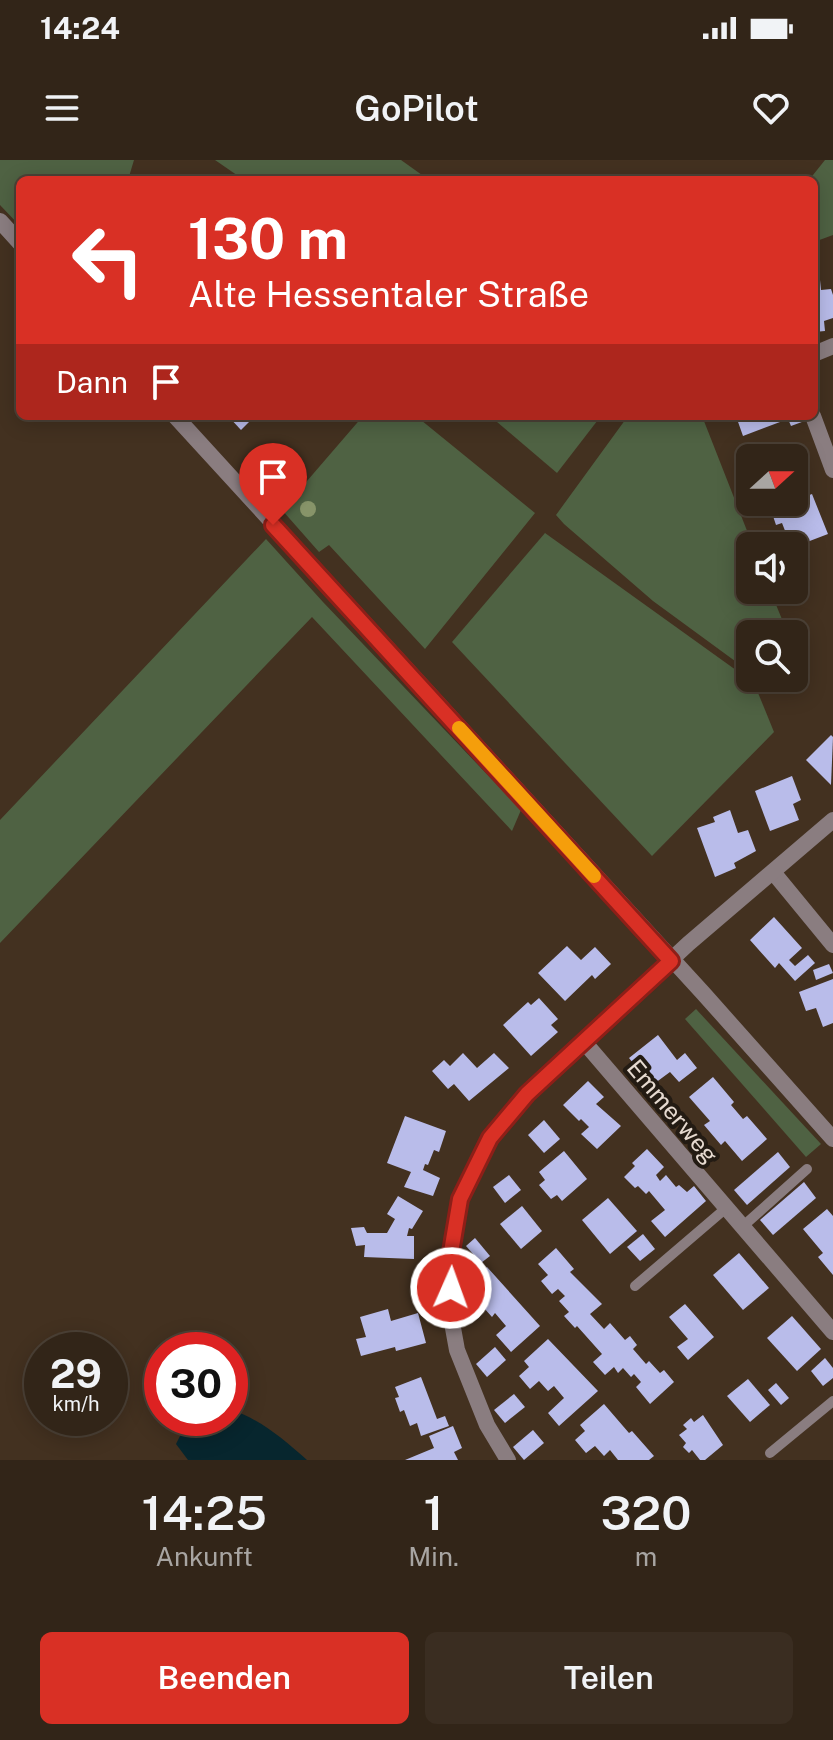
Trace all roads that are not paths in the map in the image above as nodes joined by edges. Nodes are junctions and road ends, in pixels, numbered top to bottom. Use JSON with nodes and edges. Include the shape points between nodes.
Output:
{"nodes":[{"id":1,"x":0,"y":221,"type":"edge"},
{"id":2,"x":16,"y":239,"type":"edge"},
{"id":3,"x":179,"y":420,"type":"edge"},
{"id":4,"x":814,"y":420,"type":"edge"},
{"id":5,"x":833,"y":470,"type":"edge"},
{"id":6,"x":833,"y":820,"type":"edge"},
{"id":7,"x":773,"y":872,"type":"junction"},
{"id":8,"x":833,"y":945,"type":"edge"},
{"id":9,"x":671,"y":961,"type":"junction"},
{"id":10,"x":585,"y":1043,"type":"junction"},
{"id":11,"x":833,"y":1139,"type":"edge"},
{"id":12,"x":807,"y":1169,"type":"dead end"},
{"id":13,"x":725,"y":1209,"type":"junction"},
{"id":14,"x":741,"y":1228,"type":"junction"},
{"id":15,"x":635,"y":1286,"type":"dead end"},
{"id":16,"x":833,"y":1332,"type":"edge"},
{"id":17,"x":833,"y":1401,"type":"edge"},
{"id":18,"x":770,"y":1453,"type":"dead end"},
{"id":19,"x":508,"y":1460,"type":"edge"}],
"edges":[{"from":1,"to":2,"type":"street"},
{"from":3,"to":9,"type":"street"},
{"from":4,"to":5,"type":"street"},
{"from":6,"to":7,"type":"street"},
{"from":7,"to":8,"type":"street"},
{"from":7,"to":9,"type":"street"},
{"from":9,"to":10,"type":"street"},
{"from":9,"to":11,"type":"street"},
{"from":10,"to":13,"type":"street","name":"Emmerweg"},
{"from":10,"to":19,"type":"street","via":[[527,1094],[490,1138],[460,1199],[450,1258],[457,1350]]},
{"from":12,"to":14,"type":"lane"},
{"from":13,"to":14,"type":"street","name":"Emmerweg"},
{"from":13,"to":15,"type":"lane"},
{"from":14,"to":16,"type":"street","name":"Emmerweg"},
{"from":17,"to":18,"type":"lane"}]}
